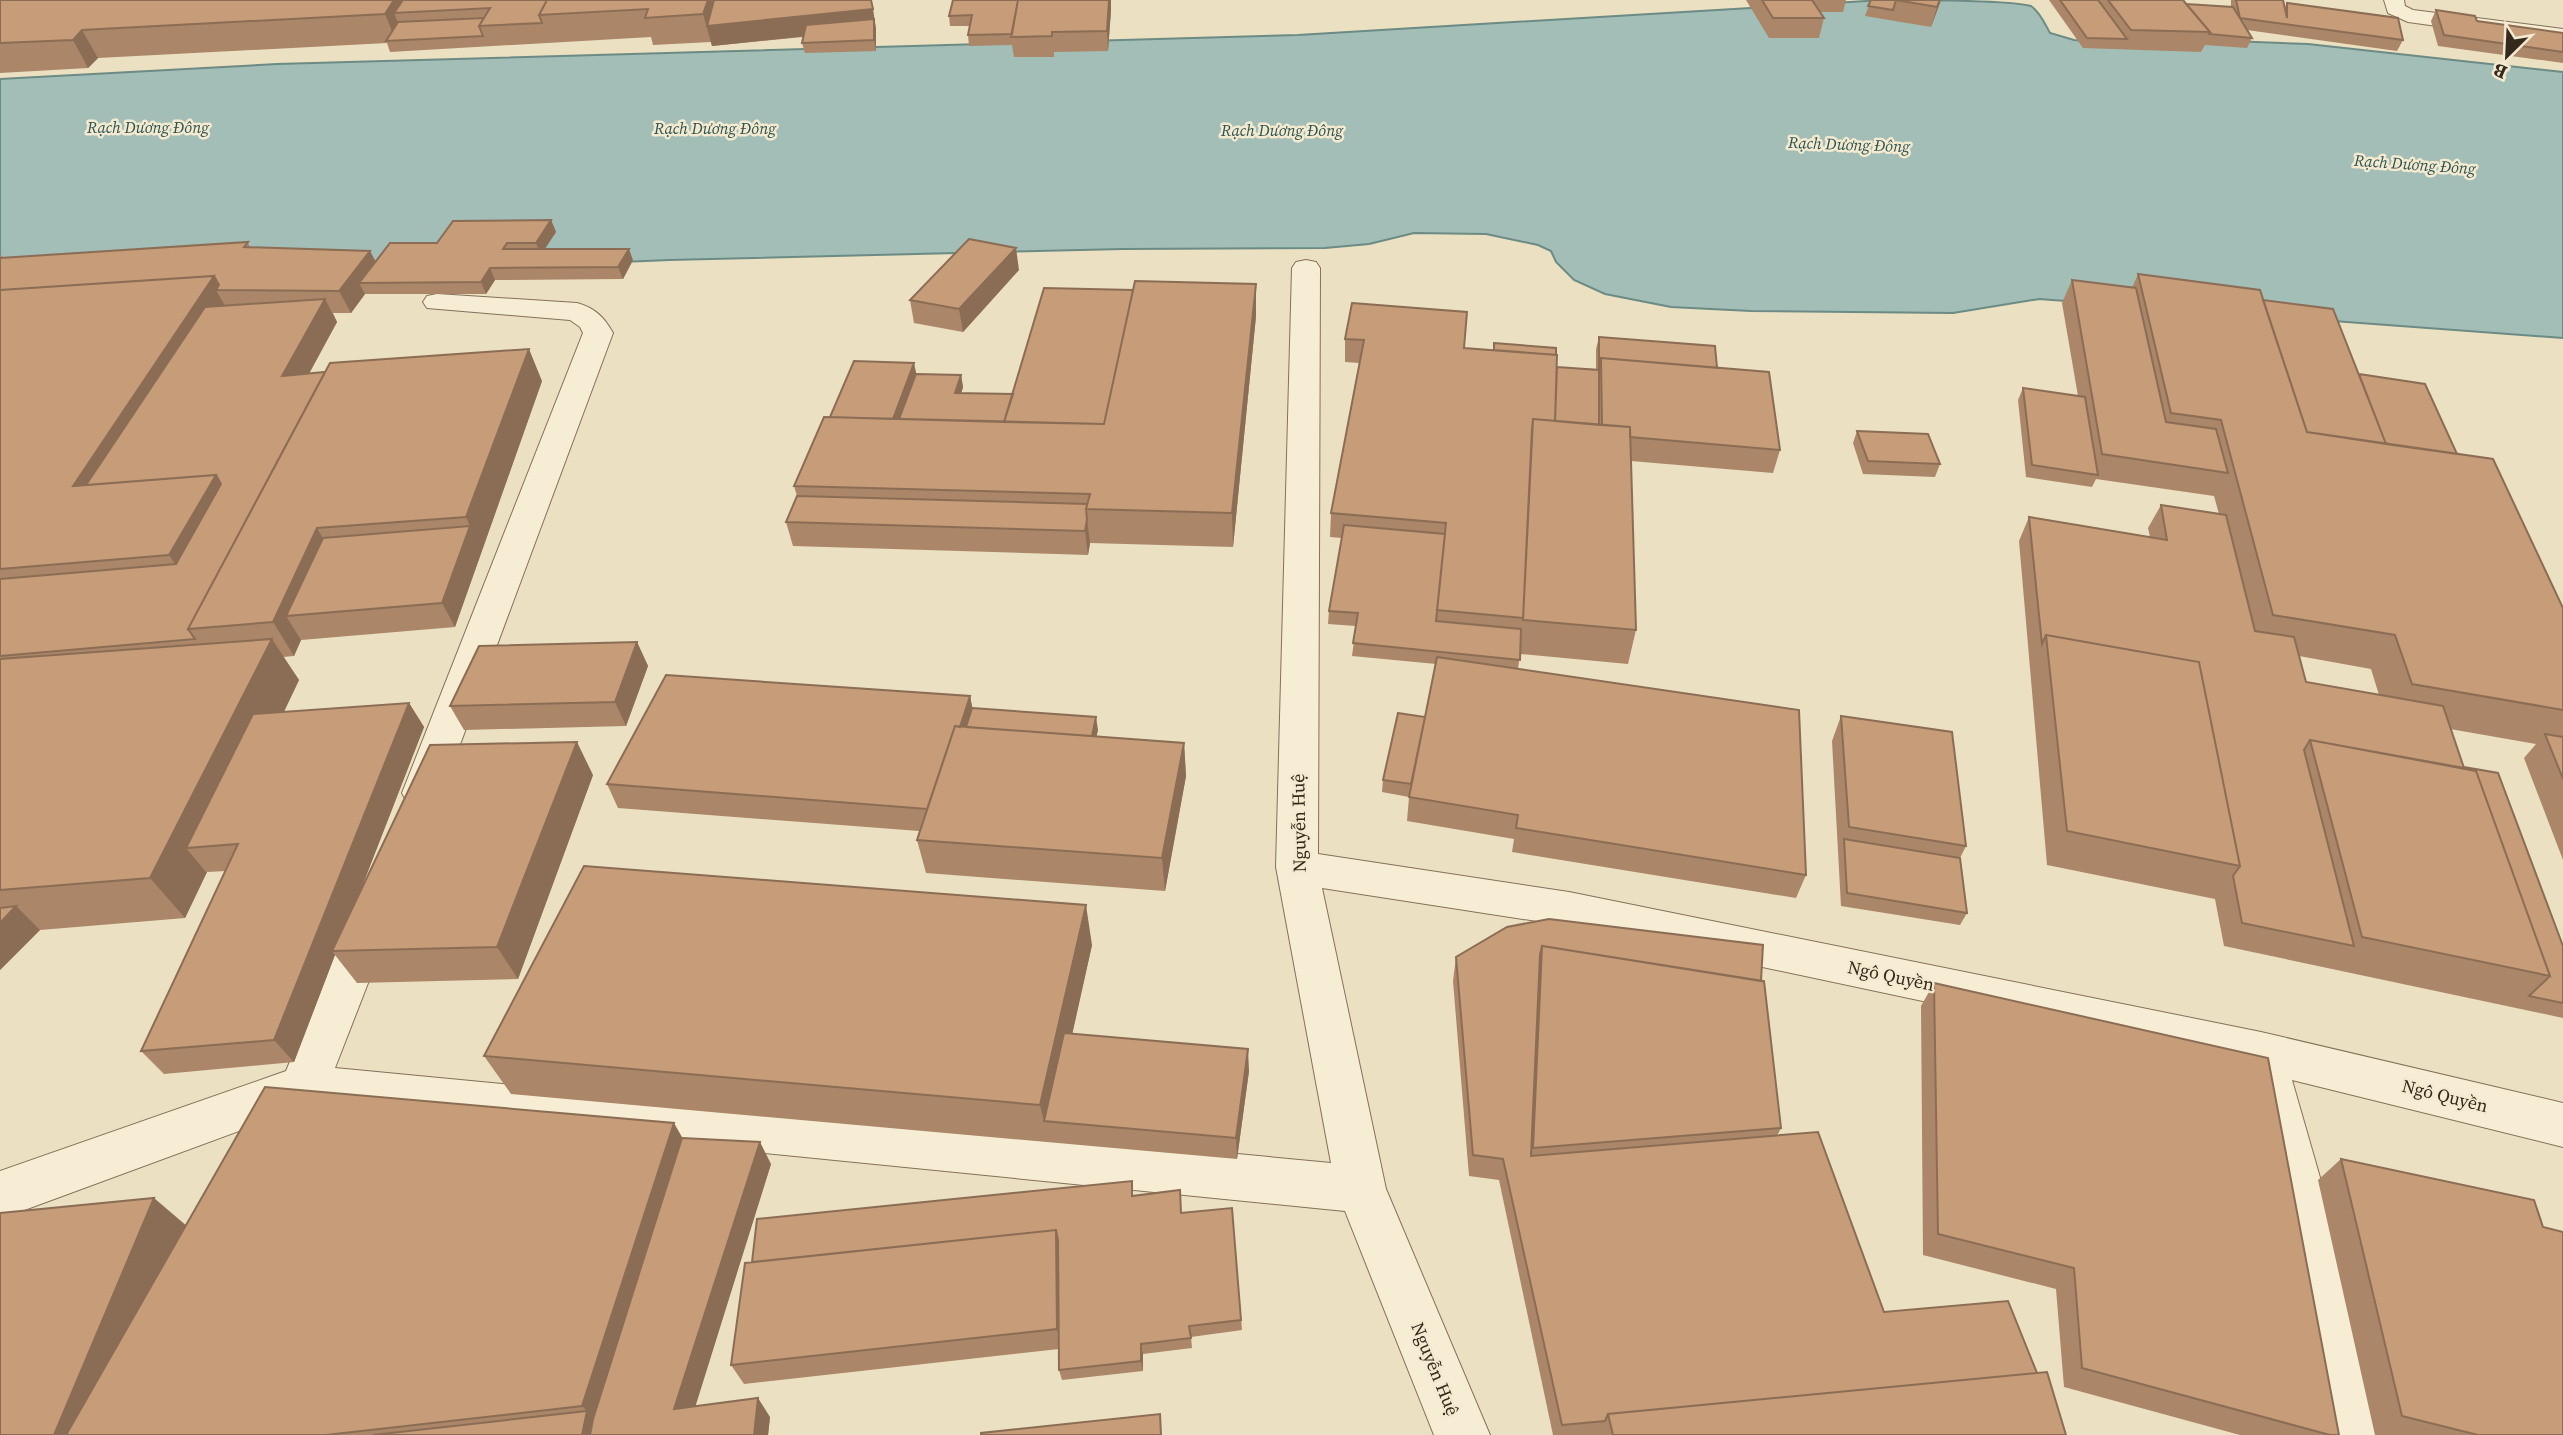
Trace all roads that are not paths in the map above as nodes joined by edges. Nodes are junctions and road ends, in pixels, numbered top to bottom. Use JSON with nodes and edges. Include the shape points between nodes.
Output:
{"nodes":[{"id":1,"x":2394,"y":0,"type":"edge"},
{"id":2,"x":2563,"y":36,"type":"edge"},
{"id":3,"x":1306,"y":268,"type":"dead end"},
{"id":4,"x":436,"y":302,"type":"edge"},
{"id":5,"x":407,"y":830,"type":"edge"},
{"id":6,"x":1297,"y":867,"type":"junction"},
{"id":7,"x":386,"y":881,"type":"edge"},
{"id":8,"x":2261,"y":1052,"type":"junction"},
{"id":9,"x":304,"y":1087,"type":"junction"},
{"id":10,"x":2563,"y":1125,"type":"edge"},
{"id":11,"x":1361,"y":1189,"type":"junction"},
{"id":12,"x":0,"y":1195,"type":"edge"},
{"id":13,"x":1462,"y":1435,"type":"edge"},
{"id":14,"x":2366,"y":1435,"type":"edge"}],
"edges":[{"from":1,"to":2,"type":"street","via":[[2395,9],[2408,16]]},
{"from":3,"to":6,"type":"street","name":"Nguyễn Huệ"},
{"from":4,"to":5,"type":"street","via":[[577,312],[592,322],[598,333]]},
{"from":6,"to":8,"type":"street","name":"Ngô Quyền","via":[[1569,909]]},
{"from":6,"to":11,"type":"street","name":"Nguyễn Huệ"},
{"from":7,"to":9,"type":"street"},
{"from":8,"to":10,"type":"street","name":"Ngô Quyền"},
{"from":8,"to":14,"type":"street"},
{"from":9,"to":11,"type":"street"},
{"from":9,"to":12,"type":"street"},
{"from":11,"to":13,"type":"street","name":"Nguyễn Huệ"}]}
